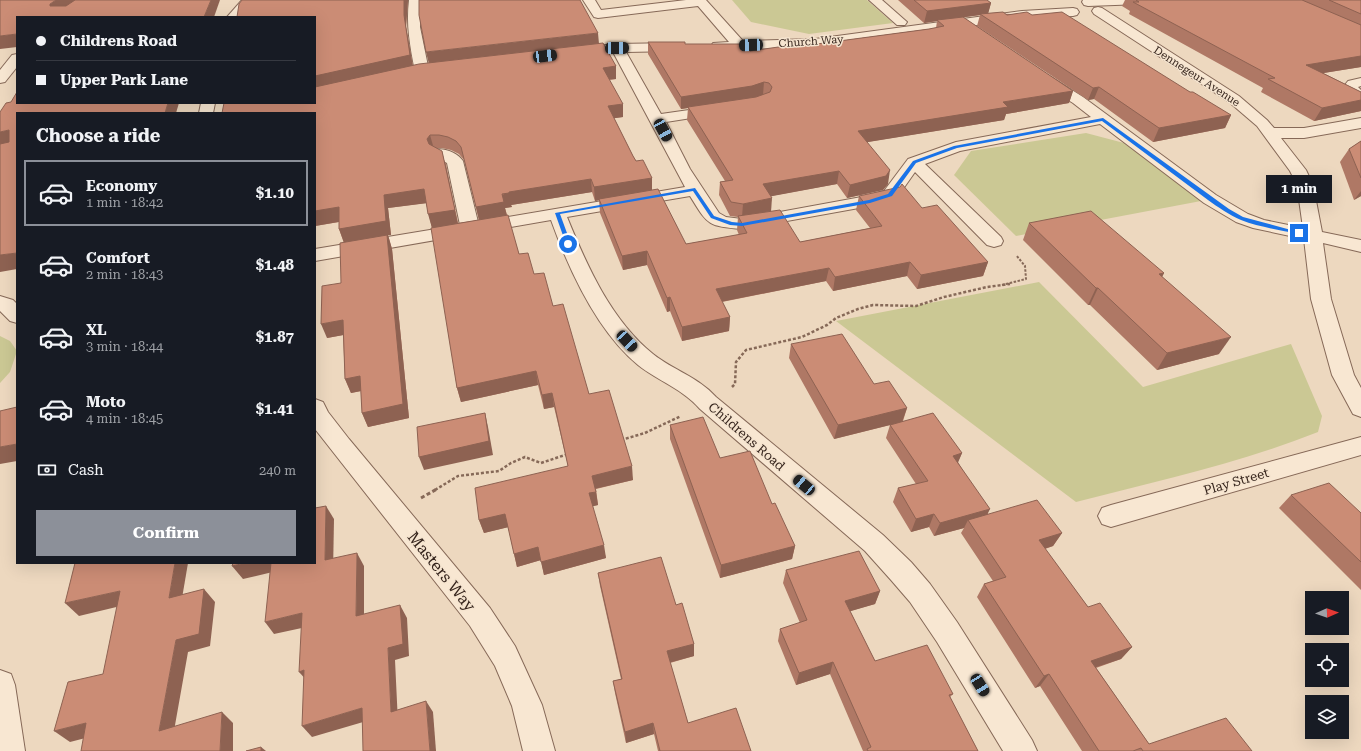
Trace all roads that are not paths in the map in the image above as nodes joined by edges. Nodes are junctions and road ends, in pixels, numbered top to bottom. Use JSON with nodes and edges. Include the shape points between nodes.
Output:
{"nodes":[{"id":1,"x":248,"y":0,"type":"edge"},
{"id":2,"x":415,"y":0,"type":"edge"},
{"id":3,"x":590,"y":0,"type":"edge"},
{"id":4,"x":875,"y":0,"type":"edge"},
{"id":5,"x":1142,"y":0,"type":"edge"},
{"id":6,"x":699,"y":1,"type":"edge"},
{"id":7,"x":1082,"y":1,"type":"edge"},
{"id":8,"x":1064,"y":2,"type":"edge"},
{"id":9,"x":1099,"y":10,"type":"junction"},
{"id":10,"x":1077,"y":13,"type":"junction"},
{"id":11,"x":1022,"y":15,"type":"junction"},
{"id":12,"x":234,"y":16,"type":"edge"},
{"id":13,"x":901,"y":22,"type":"dead end"},
{"id":14,"x":962,"y":23,"type":"junction"},
{"id":15,"x":977,"y":34,"type":"edge"},
{"id":16,"x":1133,"y":35,"type":"junction"},
{"id":17,"x":738,"y":45,"type":"junction"},
{"id":18,"x":693,"y":46,"type":"edge"},
{"id":19,"x":708,"y":46,"type":"edge"},
{"id":20,"x":617,"y":48,"type":"junction"},
{"id":21,"x":561,"y":54,"type":"edge"},
{"id":22,"x":16,"y":59,"type":"edge"},
{"id":23,"x":437,"y":69,"type":"edge"},
{"id":24,"x":1036,"y":73,"type":"edge"},
{"id":25,"x":0,"y":79,"type":"edge"},
{"id":26,"x":1361,"y":82,"type":"edge"},
{"id":27,"x":1361,"y":96,"type":"edge"},
{"id":28,"x":732,"y":107,"type":"edge"},
{"id":29,"x":657,"y":119,"type":"junction"},
{"id":30,"x":1103,"y":119,"type":"junction"},
{"id":31,"x":1361,"y":123,"type":"edge"},
{"id":32,"x":1270,"y":133,"type":"junction"},
{"id":33,"x":440,"y":153,"type":"edge"},
{"id":34,"x":914,"y":162,"type":"junction"},
{"id":35,"x":695,"y":190,"type":"junction"},
{"id":36,"x":557,"y":213,"type":"junction"},
{"id":37,"x":470,"y":228,"type":"junction"},
{"id":38,"x":1313,"y":236,"type":"junction"},
{"id":39,"x":994,"y":241,"type":"road end"},
{"id":40,"x":1361,"y":246,"type":"edge"},
{"id":41,"x":316,"y":255,"type":"edge"},
{"id":42,"x":0,"y":303,"type":"edge"},
{"id":43,"x":16,"y":315,"type":"edge"},
{"id":44,"x":1361,"y":408,"type":"edge"},
{"id":45,"x":316,"y":411,"type":"edge"},
{"id":46,"x":1361,"y":446,"type":"edge"},
{"id":47,"x":1111,"y":516,"type":"dead end"},
{"id":48,"x":0,"y":685,"type":"edge"},
{"id":49,"x":9,"y":751,"type":"edge"},
{"id":50,"x":539,"y":751,"type":"edge"},
{"id":51,"x":1021,"y":751,"type":"edge"}],
"edges":[{"from":1,"to":12,"type":"street"},
{"from":2,"to":23,"type":"street","via":[[413,14],[416,72]]},
{"from":3,"to":6,"type":"street","via":[[598,14]]},
{"from":4,"to":13,"type":"street"},
{"from":5,"to":7,"type":"street"},
{"from":5,"to":9,"type":"street","name":"Church Way"},
{"from":6,"to":17,"type":"street"},
{"from":7,"to":9,"type":"street","name":"Dennegeur Avenue","via":[[1097,5]]},
{"from":8,"to":10,"type":"street","via":[[1065,9]]},
{"from":8,"to":11,"type":"street","name":"Church Way"},
{"from":9,"to":10,"type":"street","name":"Church Way","via":[[1093,14]]},
{"from":9,"to":16,"type":"street","name":"Dennegeur Avenue"},
{"from":10,"to":11,"type":"street","name":"Church Way"},
{"from":10,"to":16,"type":"street","name":"Dennegeur Avenue"},
{"from":11,"to":14,"type":"street","name":"Church Way"},
{"from":14,"to":15,"type":"street"},
{"from":14,"to":17,"type":"street","name":"Church Way","via":[[815,43]]},
{"from":16,"to":32,"type":"street","name":"Dennegeur Avenue","via":[[1234,99]]},
{"from":17,"to":19,"type":"street","name":"Church Way"},
{"from":18,"to":20,"type":"street"},
{"from":20,"to":21,"type":"street"},
{"from":20,"to":29,"type":"street"},
{"from":22,"to":25,"type":"street"},
{"from":24,"to":30,"type":"street"},
{"from":26,"to":27,"type":"street","via":[[1351,86],[1353,91]]},
{"from":28,"to":29,"type":"street"},
{"from":29,"to":35,"type":"street"},
{"from":30,"to":34,"type":"street","via":[[966,144]]},
{"from":30,"to":38,"type":"street","via":[[1227,210],[1259,224]]},
{"from":31,"to":32,"type":"street","via":[[1304,133]]},
{"from":32,"to":38,"type":"street","name":"Dennegeur Avenue","via":[[1292,161],[1305,185]]},
{"from":33,"to":37,"type":"street","via":[[456,161]]},
{"from":34,"to":35,"type":"street","via":[[890,195],[870,201],[742,224],[722,222],[712,217]]},
{"from":34,"to":39,"type":"street"},
{"from":35,"to":36,"type":"street"},
{"from":36,"to":37,"type":"street"},
{"from":36,"to":51,"type":"street","name":"Childrens Road","via":[[568,244],[618,332],[644,359],[700,392],[708,403],[874,543],[902,571],[947,632]]},
{"from":37,"to":41,"type":"street"},
{"from":38,"to":40,"type":"street"},
{"from":38,"to":44,"type":"street","name":"Dennegeur Avenue","via":[[1321,299],[1343,375]]},
{"from":42,"to":43,"type":"street"},
{"from":45,"to":50,"type":"street","name":"Masters Way","via":[[337,441],[480,617],[505,656],[527,705]]},
{"from":46,"to":47,"type":"street","name":"Play Street"},
{"from":48,"to":49,"type":"street"}]}
